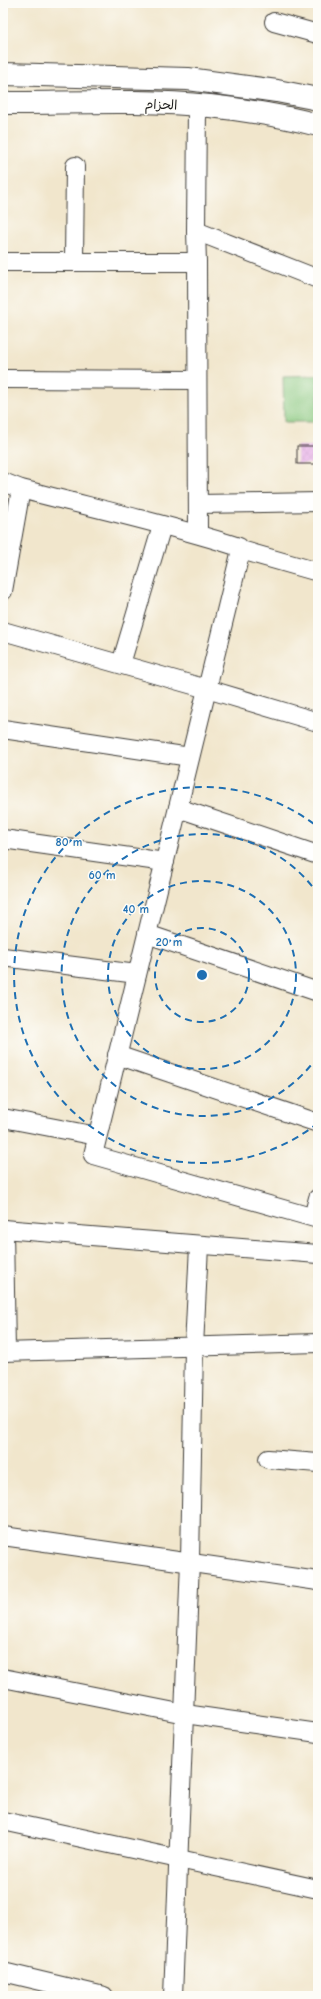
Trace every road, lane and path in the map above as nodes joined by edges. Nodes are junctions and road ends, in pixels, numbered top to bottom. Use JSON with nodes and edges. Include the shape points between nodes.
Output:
{"nodes":[{"id":1,"x":274,"y":22,"type":"dead end"},
{"id":2,"x":318,"y":34,"type":"edge"},
{"id":3,"x":3,"y":74,"type":"edge"},
{"id":4,"x":318,"y":99,"type":"edge"},
{"id":5,"x":3,"y":103,"type":"edge"},
{"id":6,"x":197,"y":105,"type":"junction"},
{"id":7,"x":318,"y":125,"type":"edge"},
{"id":8,"x":75,"y":166,"type":"dead end"},
{"id":9,"x":196,"y":231,"type":"junction"},
{"id":10,"x":3,"y":262,"type":"edge"},
{"id":11,"x":74,"y":262,"type":"junction"},
{"id":12,"x":198,"y":262,"type":"junction"},
{"id":13,"x":318,"y":279,"type":"edge"},
{"id":14,"x":3,"y":379,"type":"edge"},
{"id":15,"x":197,"y":380,"type":"junction"},
{"id":16,"x":3,"y":482,"type":"edge"},
{"id":17,"x":20,"y":489,"type":"junction"},
{"id":18,"x":318,"y":502,"type":"edge"},
{"id":19,"x":198,"y":504,"type":"junction"},
{"id":20,"x":162,"y":526,"type":"junction"},
{"id":21,"x":198,"y":534,"type":"junction"},
{"id":22,"x":241,"y":550,"type":"junction"},
{"id":23,"x":318,"y":572,"type":"edge"},
{"id":24,"x":3,"y":591,"type":"edge"},
{"id":25,"x":3,"y":631,"type":"edge"},
{"id":26,"x":121,"y":664,"type":"junction"},
{"id":27,"x":207,"y":688,"type":"junction"},
{"id":28,"x":318,"y":722,"type":"edge"},
{"id":29,"x":3,"y":729,"type":"edge"},
{"id":30,"x":190,"y":757,"type":"junction"},
{"id":31,"x":178,"y":808,"type":"junction"},
{"id":32,"x":3,"y":839,"type":"edge"},
{"id":33,"x":318,"y":855,"type":"edge"},
{"id":34,"x":165,"y":862,"type":"junction"},
{"id":35,"x":147,"y":934,"type":"junction"},
{"id":36,"x":3,"y":957,"type":"edge"},
{"id":37,"x":137,"y":974,"type":"junction"},
{"id":38,"x":318,"y":992,"type":"edge"},
{"id":39,"x":117,"y":1055,"type":"junction"},
{"id":40,"x":3,"y":1118,"type":"edge"},
{"id":41,"x":318,"y":1123,"type":"edge"},
{"id":42,"x":97,"y":1136,"type":"junction"},
{"id":43,"x":318,"y":1198,"type":"edge"},
{"id":44,"x":315,"y":1218,"type":"edge"},
{"id":45,"x":3,"y":1229,"type":"edge"},
{"id":46,"x":199,"y":1246,"type":"junction"},
{"id":47,"x":318,"y":1254,"type":"edge"},
{"id":48,"x":318,"y":1342,"type":"edge"},
{"id":49,"x":194,"y":1347,"type":"junction"},
{"id":50,"x":4,"y":1352,"type":"edge"},
{"id":51,"x":268,"y":1459,"type":"dead end"},
{"id":52,"x":318,"y":1463,"type":"edge"},
{"id":53,"x":3,"y":1536,"type":"edge"},
{"id":54,"x":190,"y":1561,"type":"junction"},
{"id":55,"x":318,"y":1581,"type":"edge"},
{"id":56,"x":3,"y":1678,"type":"edge"},
{"id":57,"x":185,"y":1714,"type":"junction"},
{"id":58,"x":318,"y":1733,"type":"edge"},
{"id":59,"x":3,"y":1821,"type":"edge"},
{"id":60,"x":178,"y":1858,"type":"junction"},
{"id":61,"x":318,"y":1889,"type":"edge"},
{"id":62,"x":3,"y":1972,"type":"edge"},
{"id":63,"x":104,"y":1996,"type":"edge"},
{"id":64,"x":173,"y":1996,"type":"edge"}],
"edges":[{"from":1,"to":2,"type":"street"},
{"from":3,"to":4,"type":"main road","name":"الحزام","via":[[188,79]]},
{"from":5,"to":6,"type":"main road","name":"الحزام"},
{"from":6,"to":7,"type":"main road","name":"الحزام","via":[[290,118]]},
{"from":6,"to":9,"type":"street"},
{"from":8,"to":11,"type":"street"},
{"from":9,"to":12,"type":"street"},
{"from":9,"to":13,"type":"street"},
{"from":10,"to":11,"type":"street"},
{"from":11,"to":12,"type":"street"},
{"from":12,"to":15,"type":"street"},
{"from":14,"to":15,"type":"street"},
{"from":15,"to":19,"type":"street"},
{"from":16,"to":17,"type":"street"},
{"from":17,"to":20,"type":"street"},
{"from":17,"to":24,"type":"street"},
{"from":18,"to":19,"type":"street"},
{"from":19,"to":21,"type":"street"},
{"from":20,"to":21,"type":"street"},
{"from":20,"to":26,"type":"street"},
{"from":21,"to":22,"type":"street","via":[[239,547]]},
{"from":22,"to":23,"type":"street"},
{"from":22,"to":27,"type":"street"},
{"from":25,"to":26,"type":"street"},
{"from":26,"to":27,"type":"street"},
{"from":27,"to":28,"type":"street"},
{"from":27,"to":30,"type":"street"},
{"from":29,"to":30,"type":"street"},
{"from":30,"to":31,"type":"street"},
{"from":31,"to":33,"type":"street"},
{"from":31,"to":34,"type":"street"},
{"from":32,"to":34,"type":"street"},
{"from":34,"to":35,"type":"street"},
{"from":35,"to":37,"type":"street"},
{"from":35,"to":38,"type":"street"},
{"from":36,"to":37,"type":"street"},
{"from":37,"to":39,"type":"street"},
{"from":39,"to":41,"type":"street"},
{"from":39,"to":42,"type":"street"},
{"from":40,"to":42,"type":"street"},
{"from":42,"to":44,"type":"street","via":[[93,1155]]},
{"from":43,"to":44,"type":"street"},
{"from":45,"to":46,"type":"street"},
{"from":45,"to":50,"type":"street"},
{"from":46,"to":47,"type":"street"},
{"from":46,"to":49,"type":"street"},
{"from":48,"to":49,"type":"street"},
{"from":49,"to":50,"type":"street"},
{"from":49,"to":54,"type":"street"},
{"from":51,"to":52,"type":"street"},
{"from":53,"to":54,"type":"street"},
{"from":54,"to":55,"type":"street"},
{"from":54,"to":57,"type":"street"},
{"from":56,"to":57,"type":"street"},
{"from":57,"to":58,"type":"street"},
{"from":57,"to":60,"type":"street"},
{"from":59,"to":60,"type":"street"},
{"from":60,"to":61,"type":"street"},
{"from":60,"to":64,"type":"street"},
{"from":62,"to":63,"type":"street"}]}
